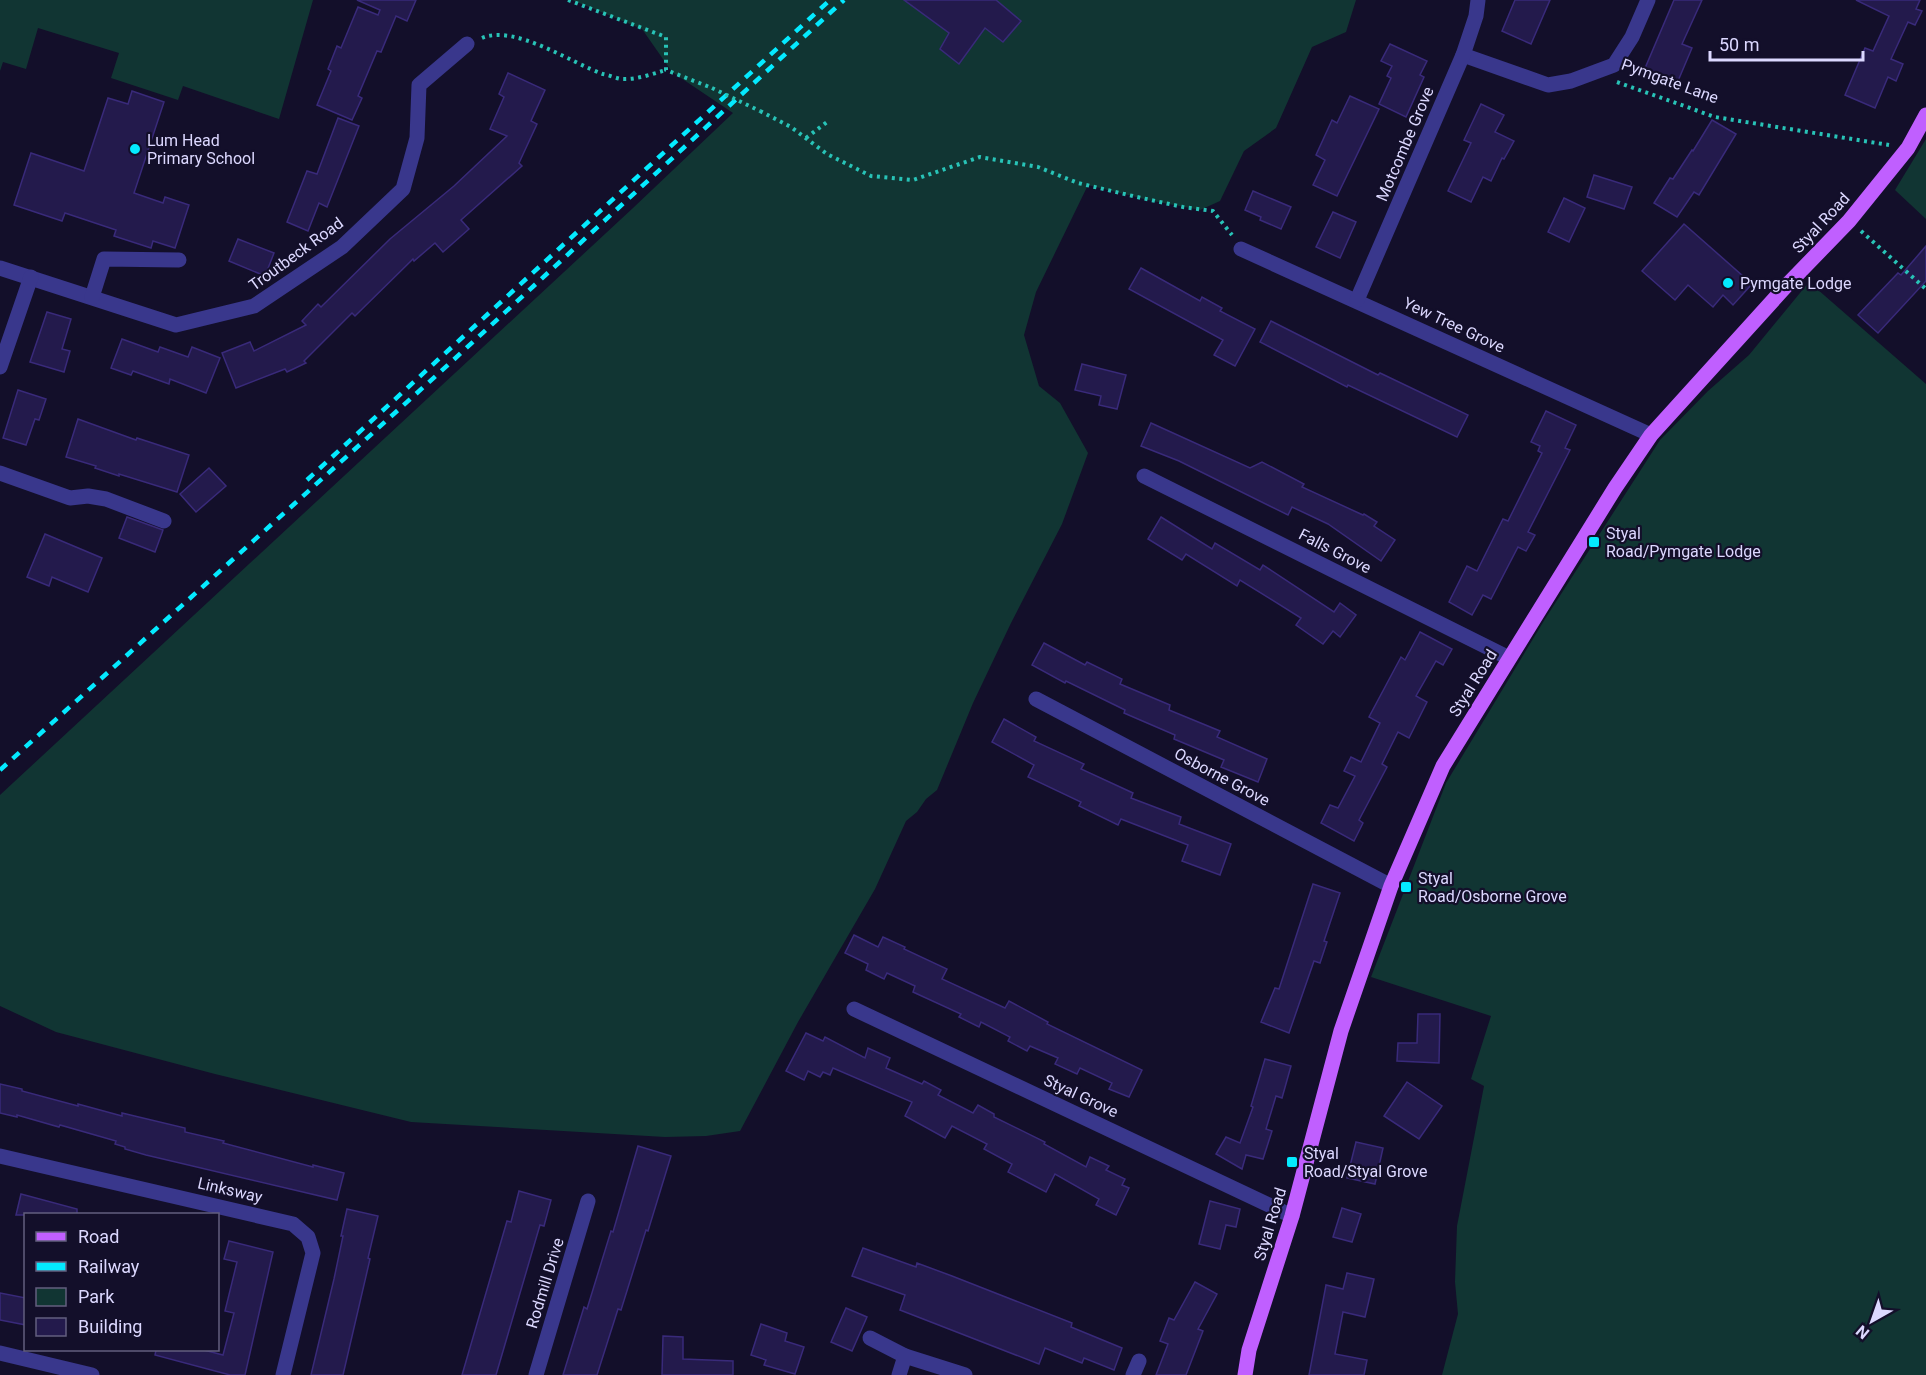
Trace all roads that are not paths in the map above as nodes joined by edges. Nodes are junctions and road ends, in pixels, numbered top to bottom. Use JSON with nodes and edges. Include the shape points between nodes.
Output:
{"nodes":[{"id":1,"x":1478,"y":0,"type":"edge"},
{"id":2,"x":1648,"y":0,"type":"edge"},
{"id":3,"x":467,"y":44,"type":"road end"},
{"id":4,"x":1463,"y":55,"type":"junction"},
{"id":5,"x":1926,"y":115,"type":"edge"},
{"id":6,"x":1241,"y":249,"type":"road end"},
{"id":7,"x":178,"y":260,"type":"dead end"},
{"id":8,"x":0,"y":268,"type":"edge"},
{"id":9,"x":31,"y":277,"type":"junction"},
{"id":10,"x":92,"y":297,"type":"junction"},
{"id":11,"x":1357,"y":300,"type":"junction"},
{"id":12,"x":0,"y":367,"type":"edge"},
{"id":13,"x":1651,"y":435,"type":"junction"},
{"id":14,"x":0,"y":473,"type":"edge"},
{"id":15,"x":1144,"y":476,"type":"dead end"},
{"id":16,"x":164,"y":521,"type":"dead end"},
{"id":17,"x":1509,"y":658,"type":"junction"},
{"id":18,"x":1036,"y":699,"type":"dead end"},
{"id":19,"x":1391,"y":886,"type":"junction"},
{"id":20,"x":854,"y":1009,"type":"dead end"},
{"id":21,"x":0,"y":1156,"type":"edge"},
{"id":22,"x":588,"y":1201,"type":"dead end"},
{"id":23,"x":1292,"y":1216,"type":"junction"},
{"id":24,"x":870,"y":1338,"type":"dead end"},
{"id":25,"x":0,"y":1353,"type":"edge"},
{"id":26,"x":905,"y":1356,"type":"junction"},
{"id":27,"x":92,"y":1375,"type":"edge"},
{"id":28,"x":283,"y":1375,"type":"edge"},
{"id":29,"x":536,"y":1375,"type":"edge"},
{"id":30,"x":898,"y":1375,"type":"edge"},
{"id":31,"x":965,"y":1375,"type":"edge"},
{"id":32,"x":1245,"y":1375,"type":"edge"}],
"edges":[{"from":1,"to":4,"type":"street","name":"Motcombe Grove"},
{"from":2,"to":4,"type":"street","via":[[1614,65],[1571,81],[1548,85]]},
{"from":3,"to":10,"type":"street","name":"Troutbeck Road","via":[[419,85],[417,138],[403,189],[342,247],[254,306],[176,326]]},
{"from":4,"to":11,"type":"street","name":"Motcombe Grove"},
{"from":5,"to":13,"type":"main road","name":"Styal Road","via":[[1908,148],[1849,221]]},
{"from":6,"to":11,"type":"street","name":"Yew Tree Grove"},
{"from":7,"to":10,"type":"street","via":[[104,259]]},
{"from":8,"to":9,"type":"street","name":"Troutbeck Road"},
{"from":9,"to":10,"type":"street","name":"Troutbeck Road"},
{"from":9,"to":12,"type":"street"},
{"from":11,"to":13,"type":"street","name":"Yew Tree Grove"},
{"from":13,"to":17,"type":"main road","name":"Styal Road"},
{"from":14,"to":16,"type":"street","via":[[70,498],[106,500]]},
{"from":15,"to":17,"type":"street","name":"Falls Grove"},
{"from":17,"to":19,"type":"main road","name":"Styal Road","via":[[1443,766]]},
{"from":18,"to":19,"type":"street","name":"Osborne Grove"},
{"from":19,"to":23,"type":"main road","name":"Styal Road","via":[[1341,1031]]},
{"from":20,"to":23,"type":"street","name":"Styal Grove"},
{"from":21,"to":28,"type":"street","name":"Linksway","via":[[293,1224],[308,1237],[313,1253]]},
{"from":22,"to":29,"type":"street","name":"Rodmill Drive"},
{"from":23,"to":32,"type":"main road","name":"Styal Road","via":[[1249,1350]]},
{"from":24,"to":26,"type":"street"},
{"from":25,"to":27,"type":"street"},
{"from":26,"to":30,"type":"street"},
{"from":26,"to":31,"type":"street"}]}
